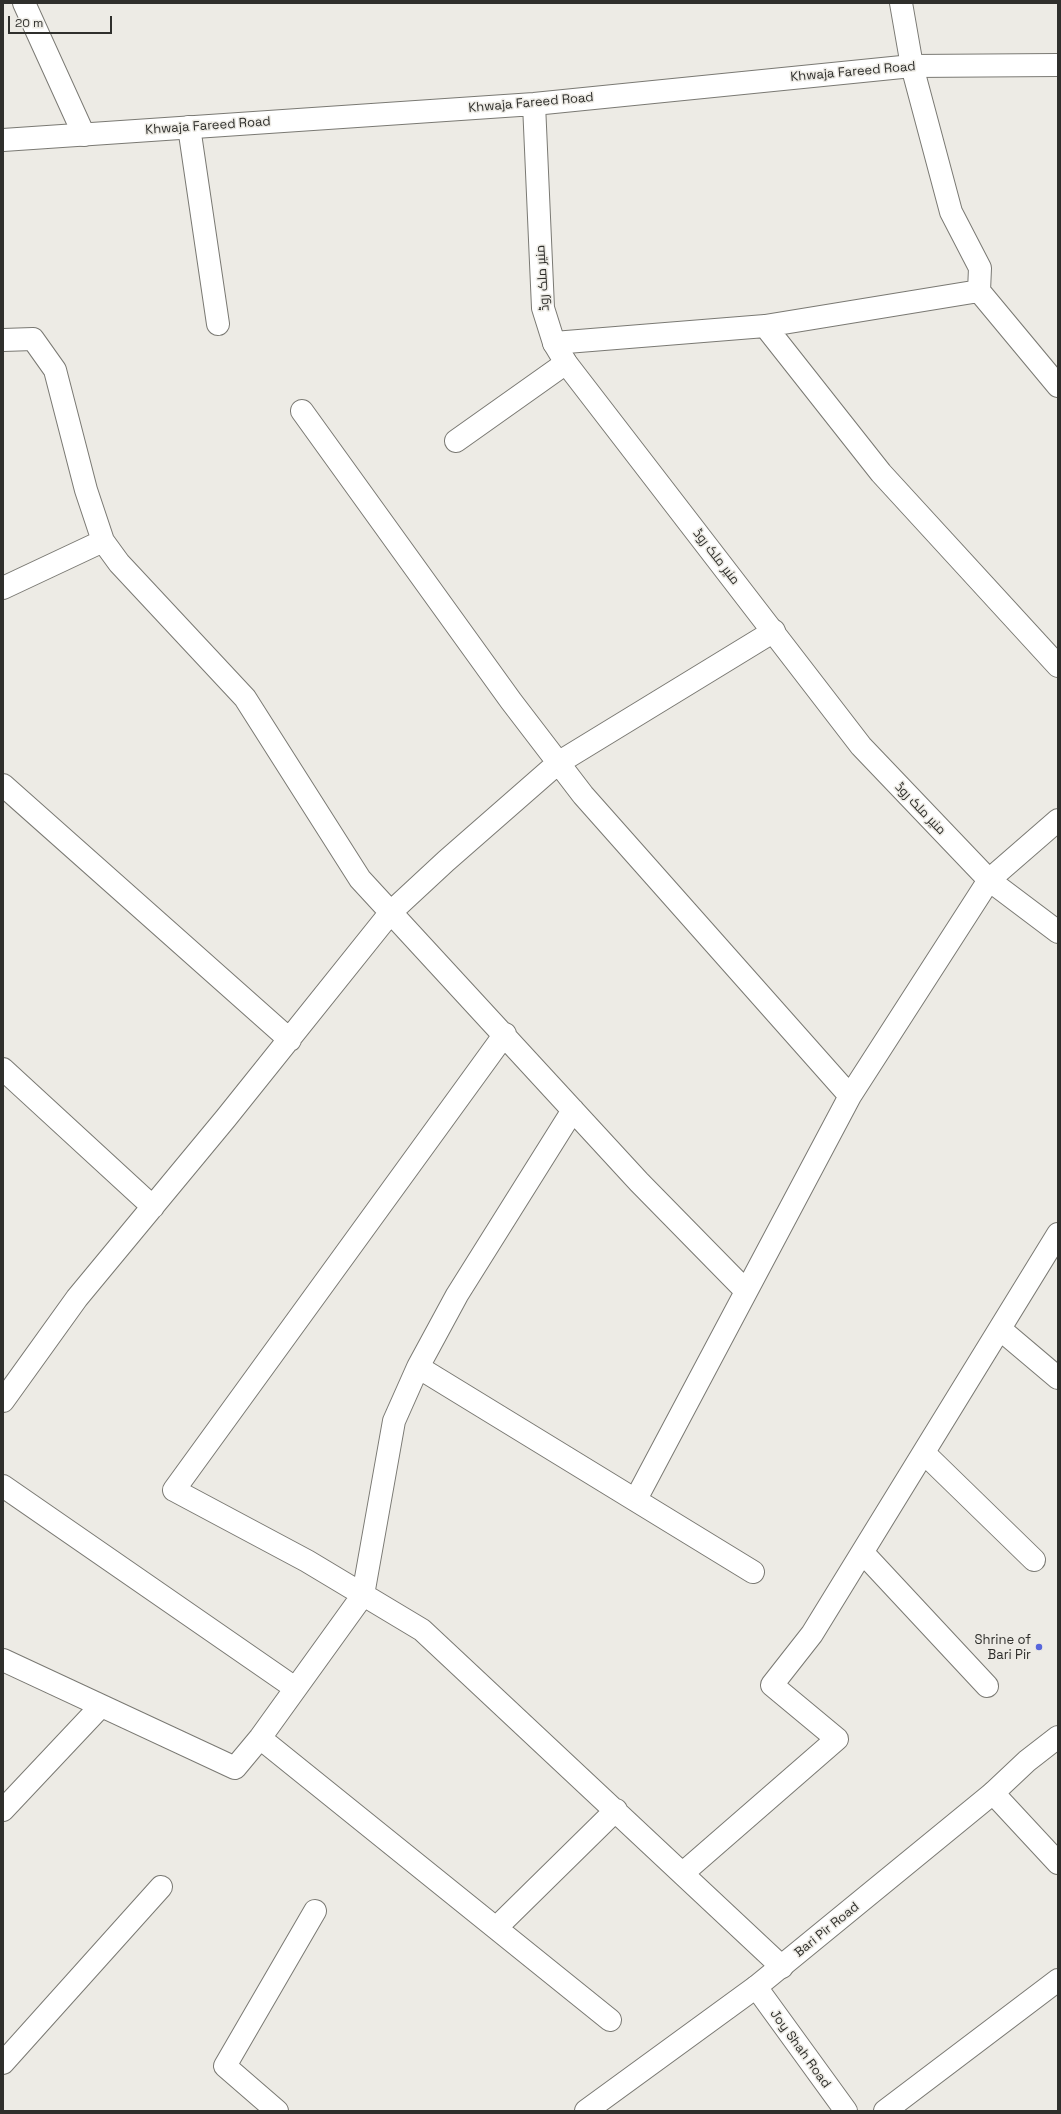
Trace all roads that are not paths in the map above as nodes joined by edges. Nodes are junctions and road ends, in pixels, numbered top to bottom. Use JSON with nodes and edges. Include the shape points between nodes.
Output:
{"nodes":[{"id":1,"x":24,"y":3,"type":"edge"},
{"id":2,"x":901,"y":3,"type":"edge"},
{"id":3,"x":912,"y":66,"type":"junction"},
{"id":4,"x":1055,"y":69,"type":"edge"},
{"id":5,"x":534,"y":104,"type":"junction"},
{"id":6,"x":189,"y":127,"type":"junction"},
{"id":7,"x":84,"y":135,"type":"junction"},
{"id":8,"x":3,"y":140,"type":"edge"},
{"id":9,"x":979,"y":292,"type":"junction"},
{"id":10,"x":218,"y":324,"type":"dead end"},
{"id":11,"x":766,"y":326,"type":"junction"},
{"id":12,"x":3,"y":340,"type":"edge"},
{"id":13,"x":554,"y":343,"type":"junction"},
{"id":14,"x":566,"y":363,"type":"junction"},
{"id":15,"x":1058,"y":386,"type":"edge"},
{"id":16,"x":302,"y":411,"type":"dead end"},
{"id":17,"x":456,"y":441,"type":"dead end"},
{"id":18,"x":103,"y":541,"type":"junction"},
{"id":19,"x":3,"y":588,"type":"edge"},
{"id":20,"x":774,"y":631,"type":"junction"},
{"id":21,"x":1058,"y":666,"type":"edge"},
{"id":22,"x":558,"y":763,"type":"junction"},
{"id":23,"x":3,"y":785,"type":"edge"},
{"id":24,"x":1058,"y":820,"type":"edge"},
{"id":25,"x":989,"y":880,"type":"junction"},
{"id":26,"x":391,"y":912,"type":"junction"},
{"id":27,"x":1058,"y":932,"type":"edge"},
{"id":28,"x":504,"y":1034,"type":"junction"},
{"id":29,"x":290,"y":1040,"type":"junction"},
{"id":30,"x":3,"y":1069,"type":"edge"},
{"id":31,"x":850,"y":1096,"type":"junction"},
{"id":32,"x":573,"y":1110,"type":"junction"},
{"id":33,"x":153,"y":1207,"type":"junction"},
{"id":34,"x":1058,"y":1234,"type":"edge"},
{"id":35,"x":746,"y":1291,"type":"junction"},
{"id":36,"x":1000,"y":1329,"type":"junction"},
{"id":37,"x":418,"y":1367,"type":"junction"},
{"id":38,"x":1058,"y":1378,"type":"edge"},
{"id":39,"x":3,"y":1401,"type":"edge"},
{"id":40,"x":924,"y":1453,"type":"junction"},
{"id":41,"x":3,"y":1486,"type":"edge"},
{"id":42,"x":636,"y":1499,"type":"junction"},
{"id":43,"x":863,"y":1553,"type":"junction"},
{"id":44,"x":1034,"y":1560,"type":"dead end"},
{"id":45,"x":753,"y":1572,"type":"dead end"},
{"id":46,"x":363,"y":1595,"type":"junction"},
{"id":47,"x":3,"y":1660,"type":"edge"},
{"id":48,"x":986,"y":1686,"type":"dead end"},
{"id":49,"x":295,"y":1688,"type":"junction"},
{"id":50,"x":101,"y":1706,"type":"junction"},
{"id":51,"x":1058,"y":1737,"type":"edge"},
{"id":52,"x":260,"y":1738,"type":"junction"},
{"id":53,"x":993,"y":1793,"type":"junction"},
{"id":54,"x":3,"y":1810,"type":"edge"},
{"id":55,"x":616,"y":1810,"type":"junction"},
{"id":56,"x":1058,"y":1863,"type":"edge"},
{"id":57,"x":683,"y":1873,"type":"junction"},
{"id":58,"x":161,"y":1887,"type":"dead end"},
{"id":59,"x":315,"y":1911,"type":"dead end"},
{"id":60,"x":496,"y":1928,"type":"junction"},
{"id":61,"x":782,"y":1967,"type":"junction"},
{"id":62,"x":1058,"y":1980,"type":"edge"},
{"id":63,"x":756,"y":1987,"type":"junction"},
{"id":64,"x":610,"y":2020,"type":"dead end"},
{"id":65,"x":3,"y":2063,"type":"edge"},
{"id":66,"x":277,"y":2111,"type":"edge"},
{"id":67,"x":586,"y":2111,"type":"edge"},
{"id":68,"x":846,"y":2111,"type":"edge"},
{"id":69,"x":885,"y":2111,"type":"edge"}],
"edges":[{"from":1,"to":7,"type":"street"},
{"from":2,"to":3,"type":"street"},
{"from":3,"to":4,"type":"street","name":"Khwaja Fareed Road"},
{"from":3,"to":5,"type":"street","name":"Khwaja Fareed Road"},
{"from":3,"to":9,"type":"street","via":[[951,212],[980,268]]},
{"from":5,"to":6,"type":"street","name":"Khwaja Fareed Road"},
{"from":5,"to":13,"type":"street","name":"منیر ملک روڈ","via":[[543,308]]},
{"from":6,"to":7,"type":"street","name":"Khwaja Fareed Road"},
{"from":6,"to":10,"type":"street"},
{"from":7,"to":8,"type":"street","name":"Khwaja Fareed Road"},
{"from":9,"to":11,"type":"street"},
{"from":9,"to":15,"type":"street"},
{"from":11,"to":13,"type":"street"},
{"from":11,"to":21,"type":"street","via":[[881,473]]},
{"from":12,"to":18,"type":"street","via":[[33,340],[55,370],[86,490]]},
{"from":13,"to":14,"type":"street","name":"منیر ملک روڈ"},
{"from":14,"to":17,"type":"street"},
{"from":14,"to":20,"type":"street","name":"منیر ملک روڈ"},
{"from":16,"to":22,"type":"street","via":[[511,702]]},
{"from":18,"to":19,"type":"street"},
{"from":18,"to":26,"type":"street","via":[[119,564],[245,698],[360,879]]},
{"from":20,"to":22,"type":"street"},
{"from":20,"to":25,"type":"street","name":"منیر ملک روڈ","via":[[861,746]]},
{"from":22,"to":26,"type":"street"},
{"from":22,"to":31,"type":"street","via":[[583,795]]},
{"from":23,"to":29,"type":"street"},
{"from":24,"to":25,"type":"street"},
{"from":25,"to":27,"type":"street","name":"منیر ملک روڈ"},
{"from":25,"to":31,"type":"street"},
{"from":26,"to":28,"type":"street"},
{"from":26,"to":29,"type":"street"},
{"from":28,"to":32,"type":"street"},
{"from":28,"to":46,"type":"street","via":[[174,1490],[307,1561]]},
{"from":29,"to":33,"type":"street"},
{"from":30,"to":33,"type":"street"},
{"from":31,"to":35,"type":"street"},
{"from":32,"to":35,"type":"street","via":[[639,1182]]},
{"from":32,"to":37,"type":"street","via":[[457,1295]]},
{"from":33,"to":39,"type":"street","via":[[77,1298]]},
{"from":34,"to":36,"type":"street"},
{"from":35,"to":42,"type":"street"},
{"from":36,"to":38,"type":"street"},
{"from":36,"to":40,"type":"street"},
{"from":37,"to":42,"type":"street"},
{"from":37,"to":46,"type":"street","via":[[394,1421]]},
{"from":40,"to":43,"type":"street"},
{"from":40,"to":44,"type":"street"},
{"from":41,"to":49,"type":"street"},
{"from":42,"to":45,"type":"street"},
{"from":43,"to":48,"type":"street"},
{"from":43,"to":57,"type":"street","via":[[812,1634],[772,1684],[837,1739]]},
{"from":46,"to":49,"type":"street"},
{"from":46,"to":55,"type":"street","via":[[422,1630]]},
{"from":47,"to":50,"type":"street"},
{"from":49,"to":52,"type":"street"},
{"from":50,"to":52,"type":"street","via":[[235,1768]]},
{"from":50,"to":54,"type":"street"},
{"from":51,"to":53,"type":"street","name":"Bari Pir Road","via":[[1026,1761]]},
{"from":52,"to":60,"type":"street"},
{"from":53,"to":56,"type":"street"},
{"from":53,"to":61,"type":"street","name":"Bari Pir Road"},
{"from":55,"to":57,"type":"street"},
{"from":55,"to":60,"type":"street"},
{"from":57,"to":61,"type":"street"},
{"from":58,"to":65,"type":"street"},
{"from":59,"to":66,"type":"street","via":[[225,2066]]},
{"from":60,"to":64,"type":"street"},
{"from":61,"to":63,"type":"street","name":"Bari Pir Road"},
{"from":62,"to":69,"type":"street"},
{"from":63,"to":67,"type":"street","name":"Bari Pir Road"},
{"from":63,"to":68,"type":"street","name":"Joy Shah Road"}]}
